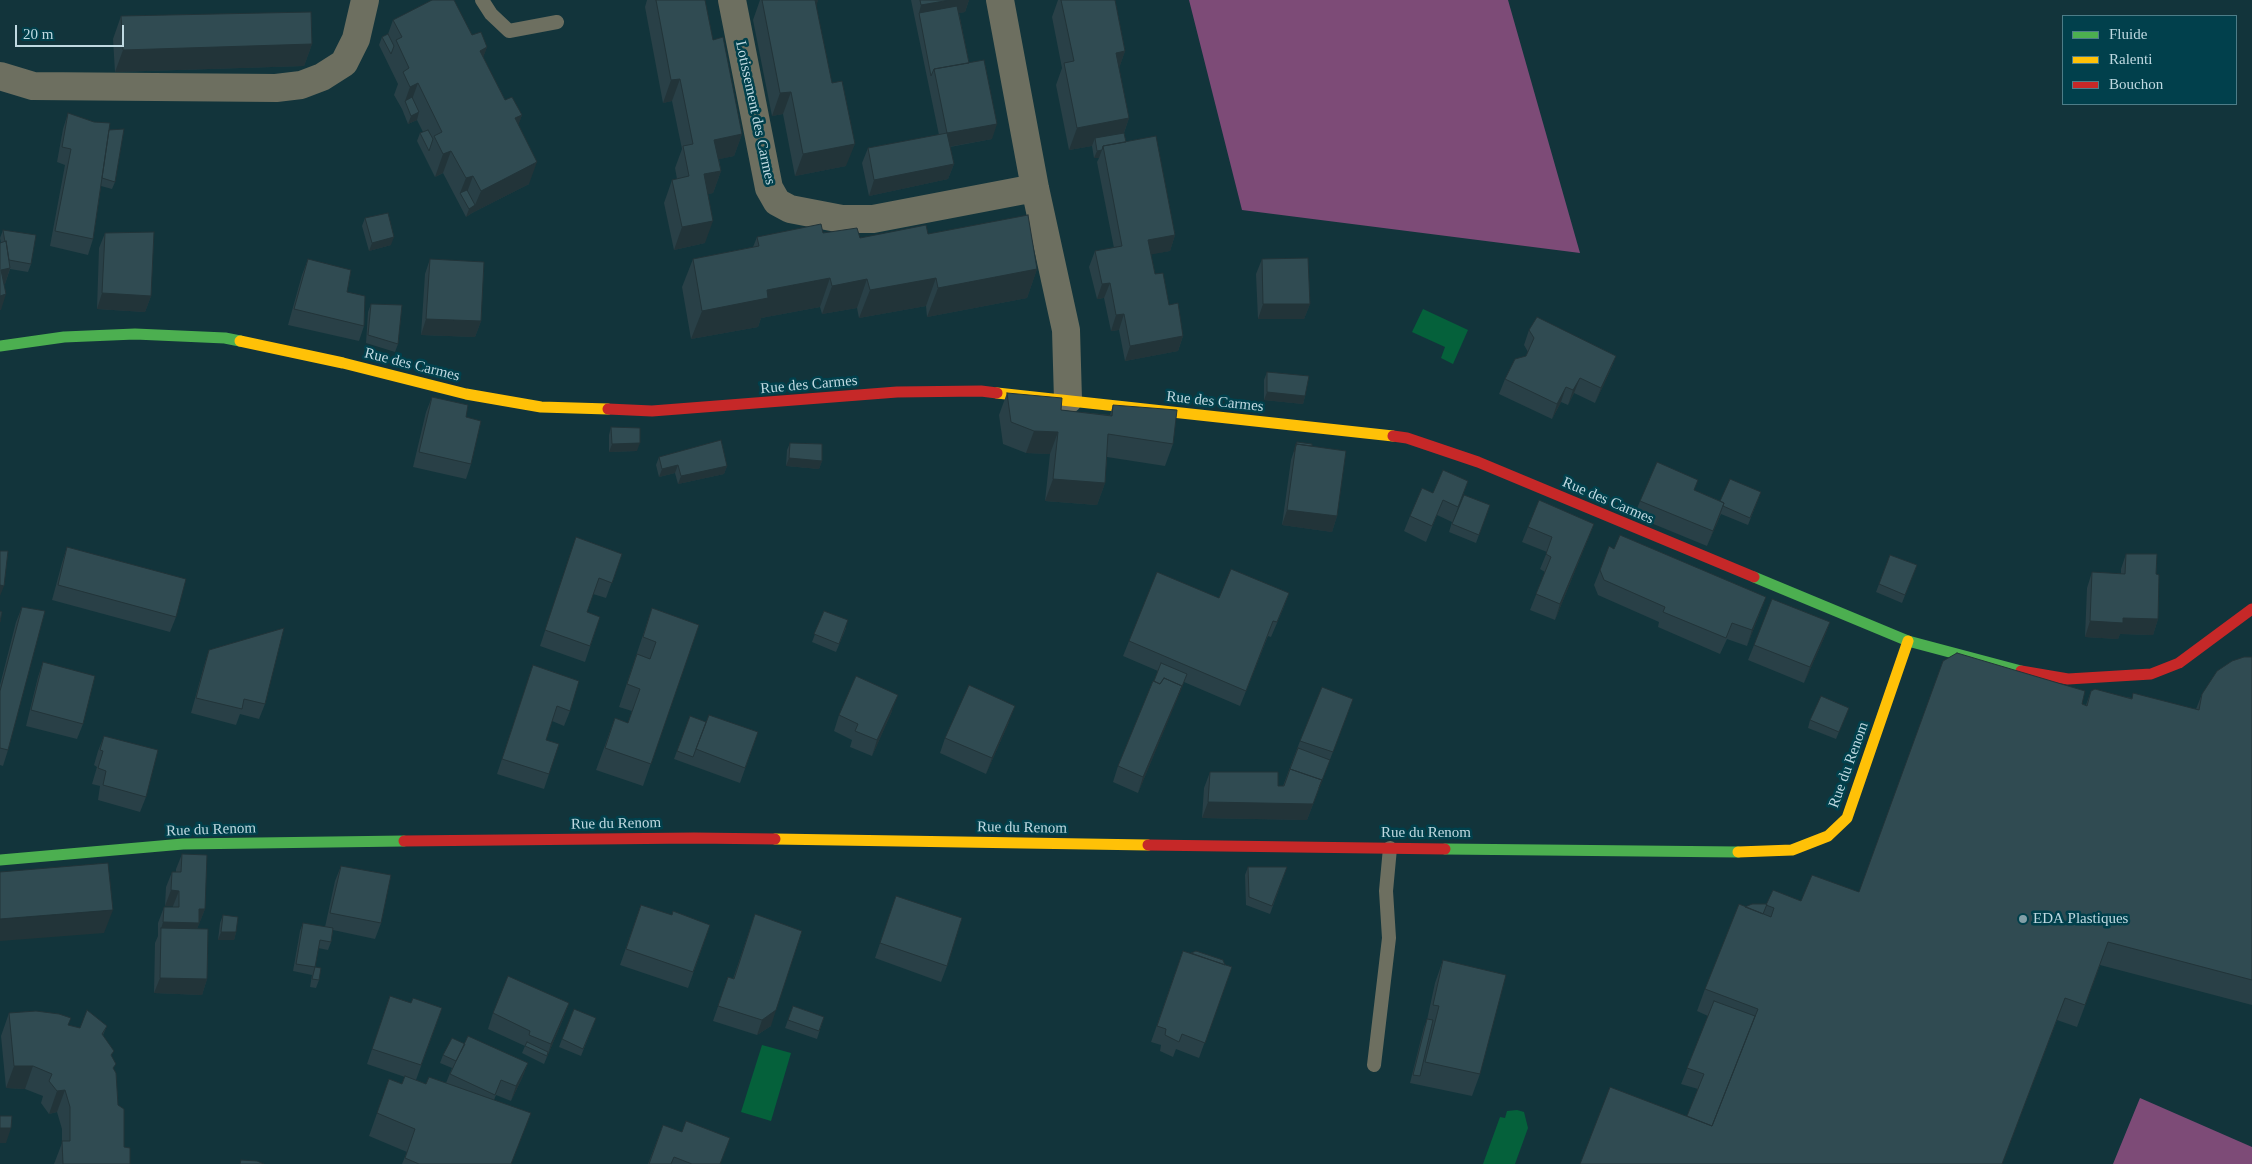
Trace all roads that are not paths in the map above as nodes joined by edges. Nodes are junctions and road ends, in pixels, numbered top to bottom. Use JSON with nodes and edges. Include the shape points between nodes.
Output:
{"nodes":[{"id":1,"x":365,"y":0,"type":"edge"},
{"id":2,"x":482,"y":0,"type":"edge"},
{"id":3,"x":732,"y":0,"type":"edge"},
{"id":4,"x":1000,"y":0,"type":"edge"},
{"id":5,"x":557,"y":22,"type":"dead end"},
{"id":6,"x":0,"y":76,"type":"edge"},
{"id":7,"x":1035,"y":188,"type":"junction"},
{"id":8,"x":0,"y":346,"type":"edge"},
{"id":9,"x":1068,"y":400,"type":"junction"},
{"id":10,"x":2252,"y":609,"type":"edge"},
{"id":11,"x":1908,"y":641,"type":"junction"},
{"id":12,"x":1390,"y":848,"type":"junction"},
{"id":13,"x":0,"y":860,"type":"edge"},
{"id":14,"x":1374,"y":1065,"type":"dead end"}],
"edges":[{"from":1,"to":6,"type":"street","via":[[356,39],[344,63],[301,85],[276,88],[32,86]]},
{"from":2,"to":5,"type":"lane","via":[[509,31]]},
{"from":3,"to":7,"type":"street","name":"Lotissement des Carmes","via":[[769,188],[777,202],[790,209],[842,219],[873,219]]},
{"from":4,"to":7,"type":"street"},
{"from":7,"to":9,"type":"street","via":[[1066,330]]},
{"from":8,"to":9,"type":"street","name":"Rue des Carmes","via":[[64,336],[126,334],[225,338],[466,394],[541,407],[609,411],[732,406],[898,392],[981,391]]},
{"from":9,"to":11,"type":"street","name":"Rue des Carmes","via":[[1407,438],[1478,462]]},
{"from":10,"to":11,"type":"street","name":"Rue des Carmes","via":[[2179,663],[2151,674],[2058,677],[2029,673]]},
{"from":11,"to":12,"type":"street","name":"Rue du Renom","via":[[1846,818],[1828,836],[1792,850]]},
{"from":12,"to":13,"type":"street","name":"Rue du Renom","via":[[674,839],[183,844]]},
{"from":12,"to":14,"type":"lane","via":[[1386,891],[1389,938]]}]}
